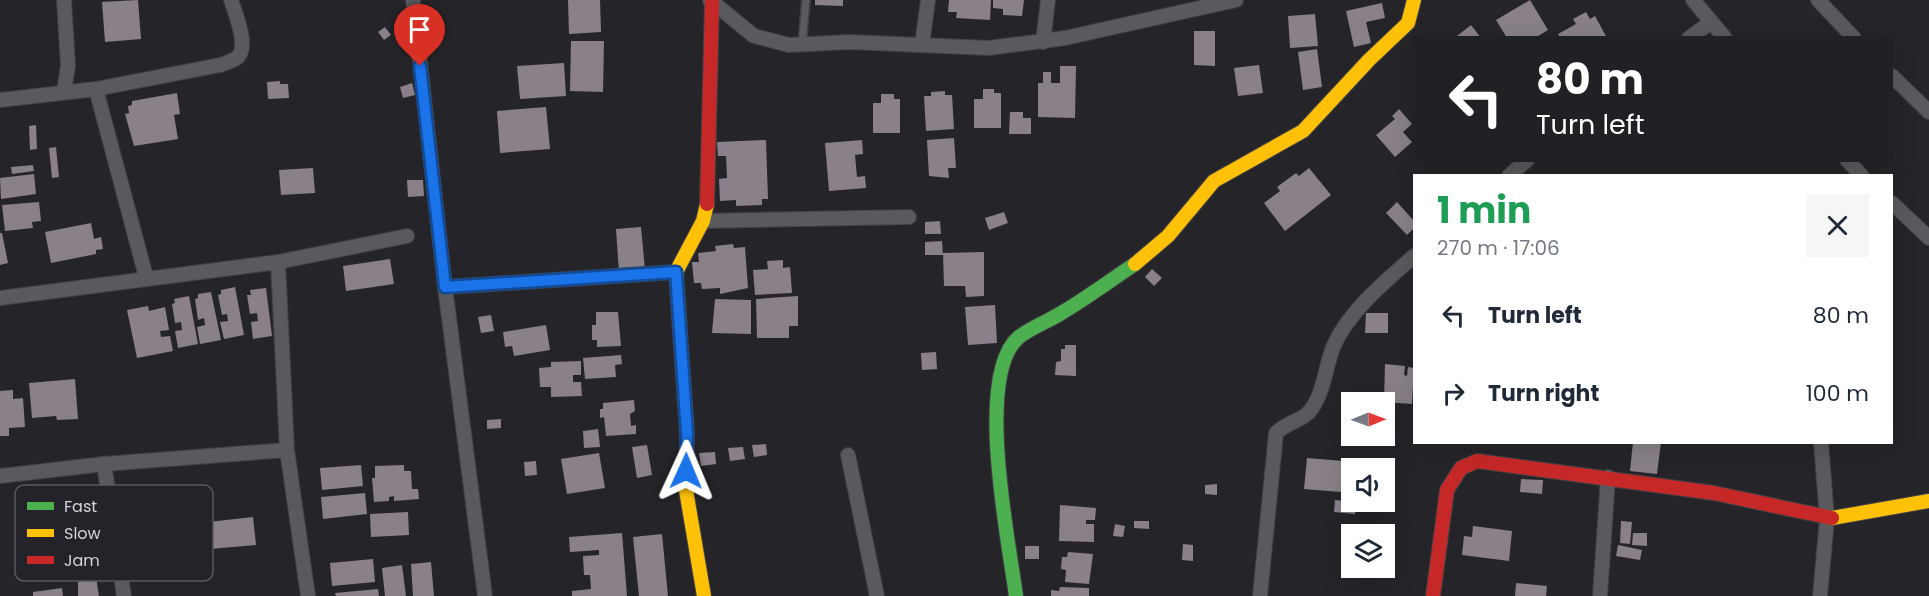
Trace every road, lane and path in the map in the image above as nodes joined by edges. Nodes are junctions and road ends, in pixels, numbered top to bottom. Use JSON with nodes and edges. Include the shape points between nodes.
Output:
{"nodes":[{"id":1,"x":64,"y":0,"type":"edge"},
{"id":2,"x":231,"y":0,"type":"edge"},
{"id":3,"x":413,"y":0,"type":"edge"},
{"id":4,"x":806,"y":0,"type":"edge"},
{"id":5,"x":928,"y":0,"type":"edge"},
{"id":6,"x":1048,"y":0,"type":"edge"},
{"id":7,"x":1164,"y":0,"type":"edge"},
{"id":8,"x":1236,"y":0,"type":"edge"},
{"id":9,"x":1414,"y":0,"type":"edge"},
{"id":10,"x":1693,"y":0,"type":"edge"},
{"id":11,"x":1818,"y":0,"type":"edge"},
{"id":12,"x":711,"y":1,"type":"edge"},
{"id":13,"x":1162,"y":16,"type":"junction"},
{"id":14,"x":1710,"y":23,"type":"junction"},
{"id":15,"x":1692,"y":36,"type":"edge"},
{"id":16,"x":1723,"y":36,"type":"edge"},
{"id":17,"x":1852,"y":36,"type":"edge"},
{"id":18,"x":1043,"y":42,"type":"junction"},
{"id":19,"x":802,"y":45,"type":"junction"},
{"id":20,"x":922,"y":45,"type":"junction"},
{"id":21,"x":1893,"y":77,"type":"edge"},
{"id":22,"x":96,"y":89,"type":"junction"},
{"id":23,"x":64,"y":91,"type":"junction"},
{"id":24,"x":0,"y":100,"type":"edge"},
{"id":25,"x":1929,"y":112,"type":"edge"},
{"id":26,"x":1525,"y":162,"type":"edge"},
{"id":27,"x":1849,"y":162,"type":"edge"},
{"id":28,"x":1511,"y":174,"type":"edge"},
{"id":29,"x":1860,"y":174,"type":"edge"},
{"id":30,"x":1893,"y":204,"type":"edge"},
{"id":31,"x":909,"y":217,"type":"dead end"},
{"id":32,"x":703,"y":221,"type":"junction"},
{"id":33,"x":407,"y":236,"type":"dead end"},
{"id":34,"x":1929,"y":238,"type":"edge"},
{"id":35,"x":1413,"y":257,"type":"edge"},
{"id":36,"x":278,"y":262,"type":"junction"},
{"id":37,"x":676,"y":272,"type":"junction"},
{"id":38,"x":146,"y":277,"type":"junction"},
{"id":39,"x":445,"y":287,"type":"junction"},
{"id":40,"x":0,"y":298,"type":"edge"},
{"id":41,"x":1821,"y":444,"type":"edge"},
{"id":42,"x":287,"y":450,"type":"junction"},
{"id":43,"x":848,"y":455,"type":"dead end"},
{"id":44,"x":104,"y":464,"type":"junction"},
{"id":45,"x":0,"y":476,"type":"edge"},
{"id":46,"x":1608,"y":477,"type":"junction"},
{"id":47,"x":107,"y":485,"type":"edge"},
{"id":48,"x":1929,"y":501,"type":"edge"},
{"id":49,"x":1827,"y":519,"type":"junction"},
{"id":50,"x":122,"y":581,"type":"edge"},
{"id":51,"x":124,"y":596,"type":"edge"},
{"id":52,"x":308,"y":596,"type":"edge"},
{"id":53,"x":485,"y":596,"type":"edge"},
{"id":54,"x":704,"y":596,"type":"edge"},
{"id":55,"x":877,"y":596,"type":"edge"},
{"id":56,"x":1016,"y":596,"type":"edge"},
{"id":57,"x":1260,"y":596,"type":"edge"},
{"id":58,"x":1433,"y":596,"type":"edge"},
{"id":59,"x":1600,"y":596,"type":"edge"},
{"id":60,"x":1820,"y":596,"type":"edge"}],
"edges":[{"from":1,"to":23,"type":"street","via":[[69,66]]},
{"from":2,"to":22,"type":"street","via":[[242,43],[236,59]]},
{"from":3,"to":39,"type":"street"},
{"from":4,"to":19,"type":"lane"},
{"from":5,"to":20,"type":"street"},
{"from":6,"to":18,"type":"street"},
{"from":7,"to":13,"type":"street"},
{"from":8,"to":13,"type":"street"},
{"from":9,"to":56,"type":"street","via":[[1408,23],[1303,131],[1214,181],[1168,236],[1143,259],[1018,338],[1002,365],[996,409],[999,470]]},
{"from":10,"to":14,"type":"street"},
{"from":11,"to":17,"type":"street"},
{"from":12,"to":19,"type":"street","via":[[754,36]]},
{"from":12,"to":32,"type":"street","via":[[707,206]]},
{"from":13,"to":18,"type":"street"},
{"from":14,"to":15,"type":"street"},
{"from":14,"to":16,"type":"street"},
{"from":18,"to":20,"type":"street","via":[[989,48]]},
{"from":19,"to":20,"type":"street"},
{"from":21,"to":25,"type":"street"},
{"from":22,"to":23,"type":"street"},
{"from":22,"to":38,"type":"street"},
{"from":23,"to":24,"type":"street"},
{"from":26,"to":28,"type":"street"},
{"from":27,"to":29,"type":"street"},
{"from":30,"to":34,"type":"street"},
{"from":31,"to":32,"type":"street"},
{"from":32,"to":37,"type":"street"},
{"from":33,"to":36,"type":"street"},
{"from":35,"to":57,"type":"street","via":[[1344,325],[1319,396],[1309,412],[1276,433]]},
{"from":36,"to":38,"type":"street"},
{"from":36,"to":42,"type":"street"},
{"from":37,"to":39,"type":"street"},
{"from":37,"to":54,"type":"street","via":[[687,433],[686,490]]},
{"from":38,"to":40,"type":"street"},
{"from":39,"to":53,"type":"street"},
{"from":41,"to":49,"type":"street"},
{"from":42,"to":44,"type":"street"},
{"from":42,"to":52,"type":"street"},
{"from":43,"to":55,"type":"street"},
{"from":44,"to":45,"type":"street"},
{"from":44,"to":47,"type":"street"},
{"from":46,"to":49,"type":"street","via":[[1714,493]]},
{"from":46,"to":58,"type":"street","via":[[1478,461],[1461,468],[1447,490]]},
{"from":46,"to":59,"type":"street"},
{"from":48,"to":49,"type":"street"},
{"from":49,"to":60,"type":"street"},
{"from":50,"to":51,"type":"street"}]}
